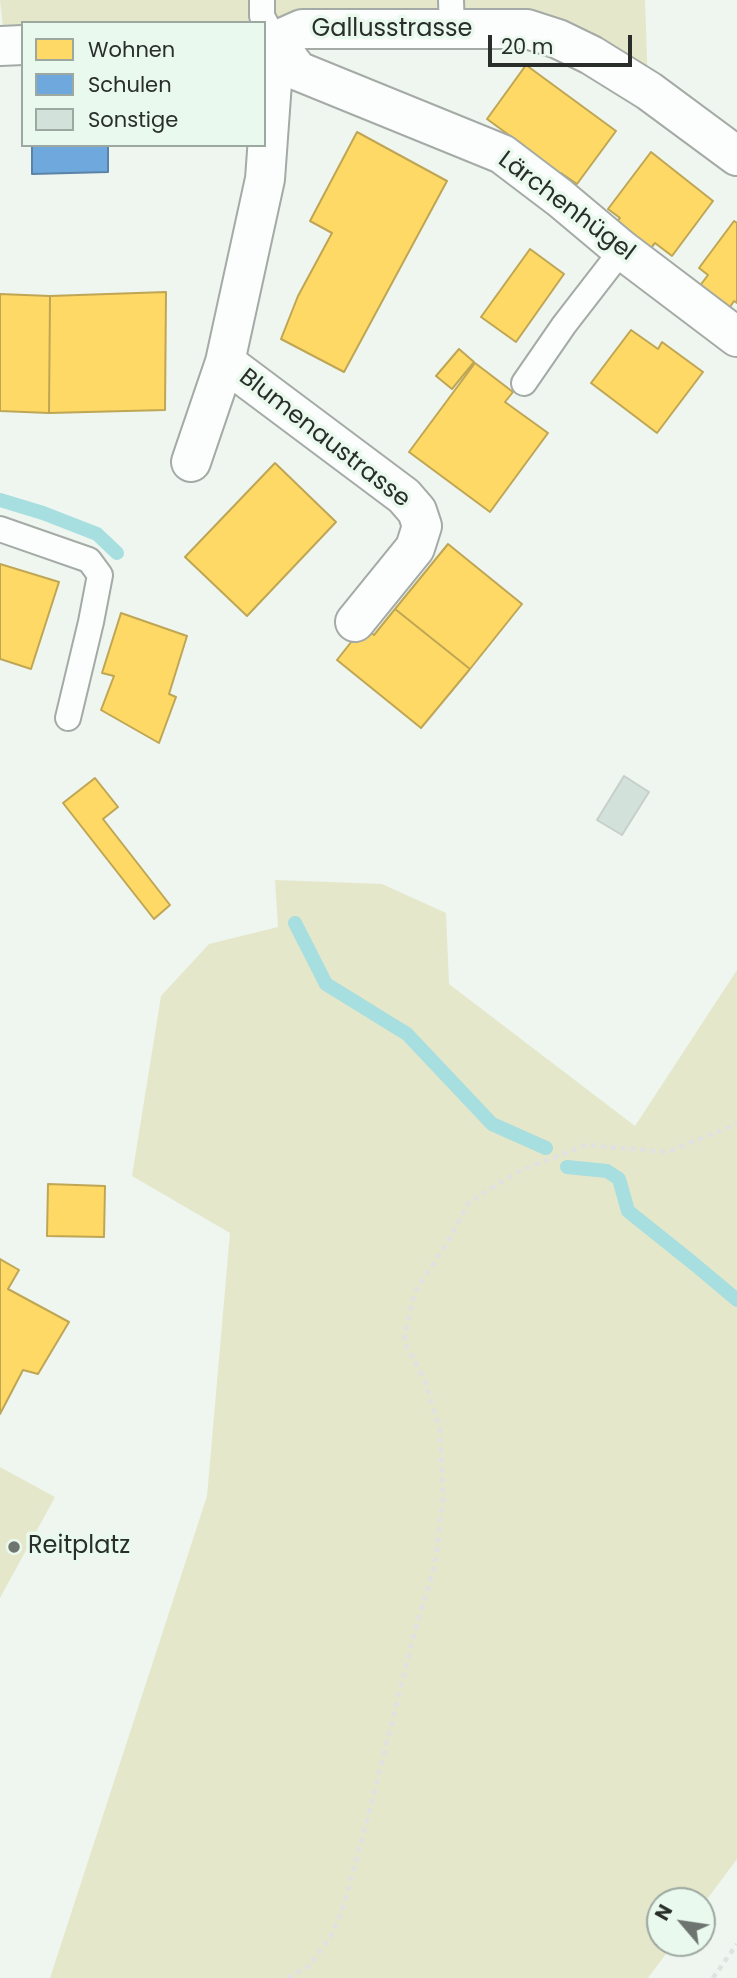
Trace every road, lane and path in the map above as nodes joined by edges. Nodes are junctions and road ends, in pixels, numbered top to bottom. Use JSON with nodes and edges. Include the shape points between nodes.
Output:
{"nodes":[{"id":1,"x":262,"y":0,"type":"edge"},
{"id":2,"x":452,"y":15,"type":"edge"},
{"id":3,"x":264,"y":21,"type":"edge"},
{"id":4,"x":270,"y":41,"type":"edge"},
{"id":5,"x":21,"y":45,"type":"edge"},
{"id":6,"x":0,"y":46,"type":"edge"},
{"id":7,"x":737,"y":156,"type":"edge"},
{"id":8,"x":622,"y":250,"type":"junction"},
{"id":9,"x":737,"y":337,"type":"edge"},
{"id":10,"x":225,"y":362,"type":"junction"},
{"id":11,"x":524,"y":383,"type":"dead end"},
{"id":12,"x":191,"y":462,"type":"dead end"},
{"id":13,"x":0,"y":529,"type":"edge"},
{"id":14,"x":355,"y":622,"type":"dead end"},
{"id":15,"x":68,"y":718,"type":"dead end"},
{"id":16,"x":737,"y":1124,"type":"edge"},
{"id":17,"x":737,"y":1944,"type":"edge"},
{"id":18,"x":288,"y":1978,"type":"edge"},
{"id":19,"x":713,"y":1978,"type":"edge"}],
"edges":[{"from":1,"to":3,"type":"lane"},
{"from":2,"to":4,"type":"street","name":"Gallusstrasse","via":[[302,29]]},
{"from":2,"to":7,"type":"street","name":"Gallusstrasse","via":[[527,29],[591,55]]},
{"from":4,"to":8,"type":"street","name":"Lärchenhügel","via":[[298,71],[502,154]]},
{"from":4,"to":10,"type":"street","name":"Blumenaustrasse","via":[[265,179]]},
{"from":5,"to":6,"type":"street"},
{"from":8,"to":9,"type":"street","name":"Lärchenhügel"},
{"from":8,"to":11,"type":"lane"},
{"from":10,"to":12,"type":"street","name":"Blumenaustrasse"},
{"from":10,"to":14,"type":"street","name":"Blumenaustrasse","via":[[404,496],[417,511],[422,526],[415,548]]},
{"from":13,"to":15,"type":"lane","via":[[89,560],[100,575]]},
{"from":16,"to":18,"type":"path","via":[[667,1152],[586,1144],[519,1171],[470,1202],[414,1293],[404,1341],[424,1379],[440,1430],[443,1499],[435,1564],[342,1911],[309,1966]]},
{"from":17,"to":19,"type":"path"}]}
